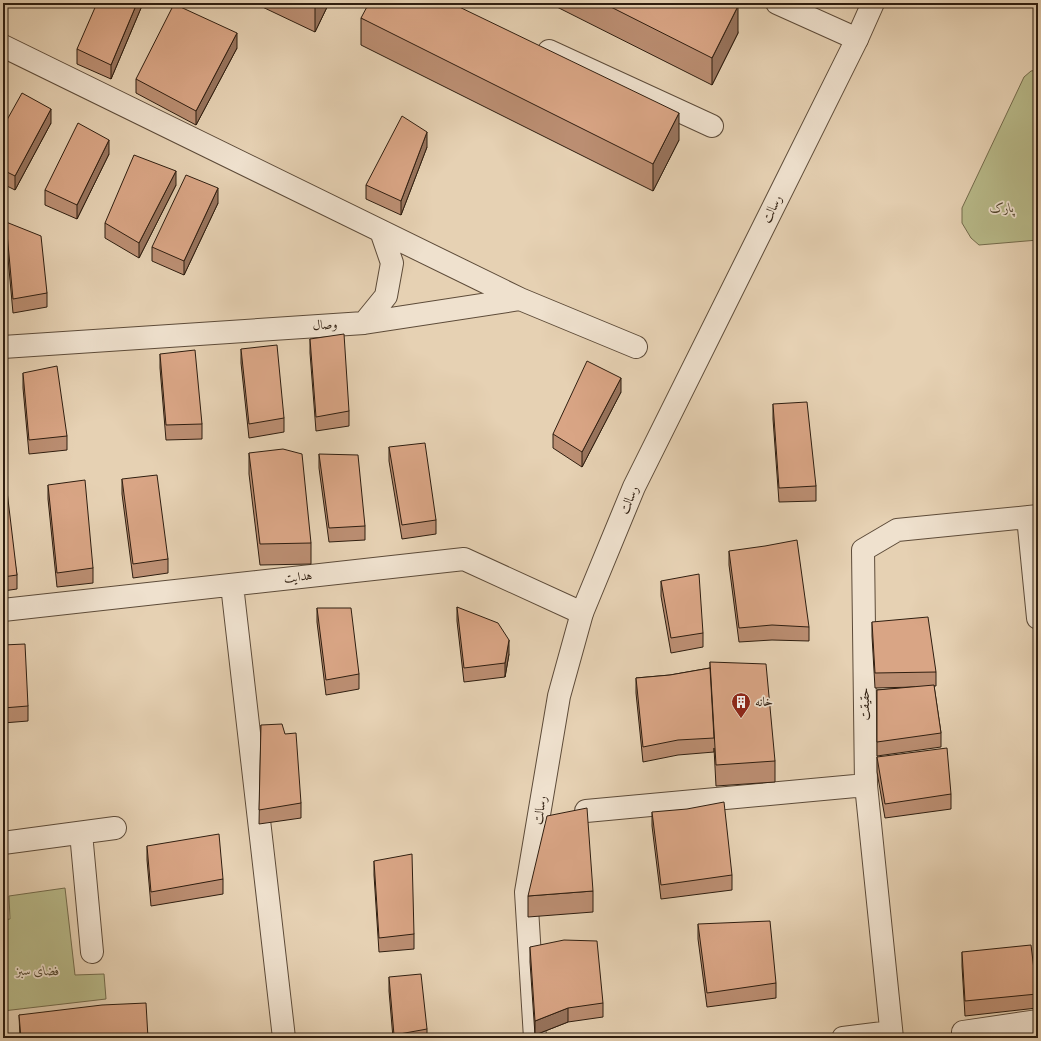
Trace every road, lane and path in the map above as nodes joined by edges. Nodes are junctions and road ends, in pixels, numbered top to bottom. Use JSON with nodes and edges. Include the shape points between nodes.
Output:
{"nodes":[{"id":1,"x":777,"y":3,"type":"edge"},
{"id":2,"x":873,"y":3,"type":"edge"},
{"id":3,"x":857,"y":39,"type":"junction"},
{"id":4,"x":532,"y":43,"type":"edge"},
{"id":5,"x":3,"y":46,"type":"edge"},
{"id":6,"x":712,"y":126,"type":"dead end"},
{"id":7,"x":381,"y":231,"type":"junction"},
{"id":8,"x":520,"y":299,"type":"junction"},
{"id":9,"x":364,"y":323,"type":"junction"},
{"id":10,"x":3,"y":347,"type":"edge"},
{"id":11,"x":636,"y":347,"type":"dead end"},
{"id":12,"x":1033,"y":516,"type":"edge"},
{"id":13,"x":232,"y":585,"type":"junction"},
{"id":14,"x":3,"y":610,"type":"edge"},
{"id":15,"x":582,"y":613,"type":"junction"},
{"id":16,"x":1038,"y":618,"type":"edge"},
{"id":17,"x":866,"y":784,"type":"junction"},
{"id":18,"x":586,"y":811,"type":"edge"},
{"id":19,"x":115,"y":828,"type":"dead end"},
{"id":20,"x":81,"y":833,"type":"junction"},
{"id":21,"x":3,"y":843,"type":"edge"},
{"id":22,"x":92,"y":952,"type":"dead end"},
{"id":23,"x":1038,"y":1021,"type":"edge"},
{"id":24,"x":963,"y":1032,"type":"dead end"},
{"id":25,"x":891,"y":1035,"type":"edge"},
{"id":26,"x":284,"y":1038,"type":"edge"},
{"id":27,"x":535,"y":1038,"type":"edge"},
{"id":28,"x":843,"y":1038,"type":"edge"}],
"edges":[{"from":1,"to":3,"type":"street"},
{"from":2,"to":3,"type":"street","name":"رسالت"},
{"from":3,"to":15,"type":"street","name":"رسالت","via":[[634,487]]},
{"from":4,"to":6,"type":"street"},
{"from":5,"to":7,"type":"street"},
{"from":7,"to":8,"type":"street"},
{"from":7,"to":9,"type":"street","via":[[392,263],[386,296]]},
{"from":8,"to":9,"type":"street","name":"وصال"},
{"from":8,"to":11,"type":"street"},
{"from":9,"to":10,"type":"street","name":"وصال"},
{"from":12,"to":16,"type":"street"},
{"from":12,"to":17,"type":"street","name":"حقیقت","via":[[897,530],[863,550]]},
{"from":13,"to":14,"type":"street","name":"هدایت"},
{"from":13,"to":15,"type":"street","name":"هدایت","via":[[464,559]]},
{"from":13,"to":26,"type":"street"},
{"from":15,"to":27,"type":"street","name":"رسالت","via":[[559,696],[526,892]]},
{"from":17,"to":18,"type":"street"},
{"from":17,"to":25,"type":"street","name":"حقیقت"},
{"from":19,"to":20,"type":"street"},
{"from":20,"to":21,"type":"street"},
{"from":20,"to":22,"type":"street"},
{"from":23,"to":24,"type":"street"},
{"from":25,"to":28,"type":"street"}]}
